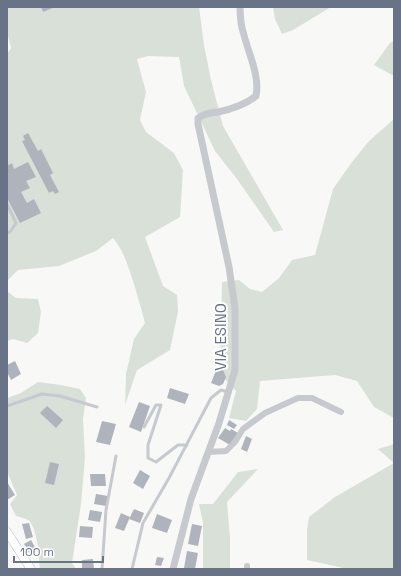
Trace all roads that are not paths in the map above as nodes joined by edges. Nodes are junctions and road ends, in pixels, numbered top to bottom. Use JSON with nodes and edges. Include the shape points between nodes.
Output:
{"nodes":[{"id":1,"x":240,"y":7,"type":"edge"},
{"id":2,"x":7,"y":204,"type":"edge"},
{"id":3,"x":7,"y":233,"type":"edge"},
{"id":4,"x":228,"y":392,"type":"junction"},
{"id":5,"x":7,"y":406,"type":"edge"},
{"id":6,"x":98,"y":407,"type":"dead end"},
{"id":7,"x":340,"y":412,"type":"dead end"},
{"id":8,"x":144,"y":427,"type":"dead end"},
{"id":9,"x":187,"y":445,"type":"junction"},
{"id":10,"x":208,"y":452,"type":"junction"},
{"id":11,"x":116,"y":456,"type":"dead end"},
{"id":12,"x":7,"y":532,"type":"edge"},
{"id":13,"x":31,"y":569,"type":"edge"},
{"id":14,"x":102,"y":569,"type":"edge"},
{"id":15,"x":132,"y":569,"type":"edge"},
{"id":16,"x":173,"y":569,"type":"edge"}],
"edges":[{"from":1,"to":4,"type":"street","name":"VIA ESINO","via":[[240,19],[258,88],[256,96],[235,108],[205,113],[198,118],[229,267],[235,309],[235,370]]},
{"from":2,"to":3,"type":"lane","via":[[16,223]]},
{"from":4,"to":9,"type":"lane","via":[[221,390],[211,398]]},
{"from":4,"to":10,"type":"street","name":"VIA ESINO"},
{"from":5,"to":6,"type":"lane","via":[[42,394],[60,396]]},
{"from":7,"to":10,"type":"street","via":[[312,398],[298,398],[265,413],[243,429],[226,451]]},
{"from":8,"to":9,"type":"lane","via":[[156,405],[161,405],[148,445],[148,458],[156,462],[178,445]]},
{"from":9,"to":15,"type":"lane","via":[[143,523]]},
{"from":10,"to":16,"type":"street","name":"VIA ESINO","via":[[191,499]]},
{"from":11,"to":14,"type":"lane","via":[[106,510]]},
{"from":12,"to":13,"type":"main road"}]}
